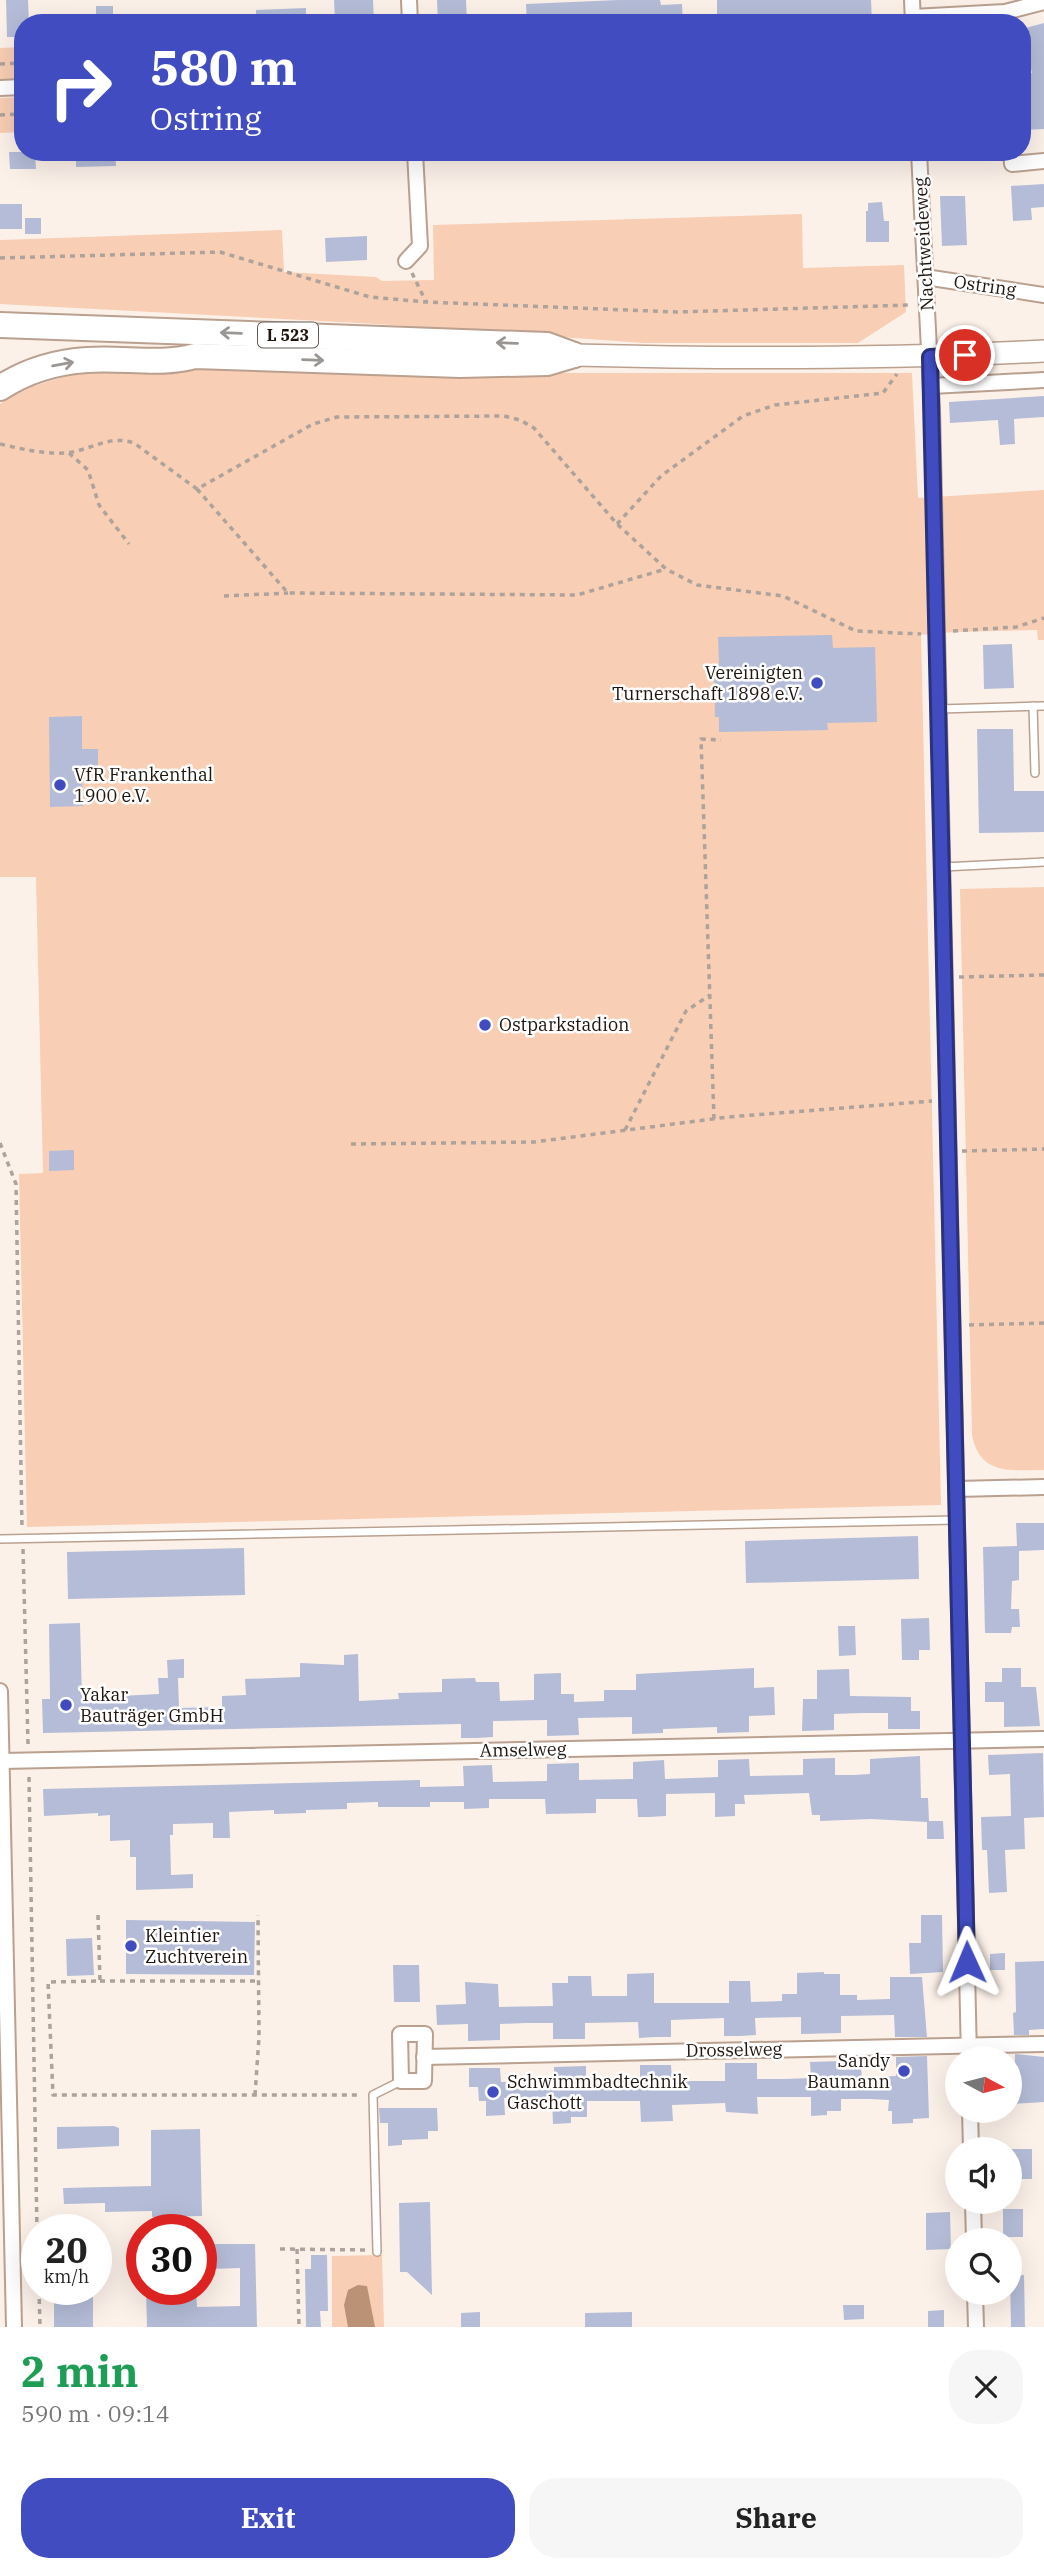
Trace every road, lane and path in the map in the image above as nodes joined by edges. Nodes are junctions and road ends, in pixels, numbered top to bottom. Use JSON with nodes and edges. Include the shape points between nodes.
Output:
{"nodes":[{"id":1,"x":1044,"y":2,"type":"edge"},
{"id":2,"x":1013,"y":14,"type":"edge"},
{"id":3,"x":415,"y":161,"type":"edge"},
{"id":4,"x":919,"y":161,"type":"edge"},
{"id":5,"x":1012,"y":161,"type":"edge"},
{"id":6,"x":1044,"y":161,"type":"edge"},
{"id":7,"x":0,"y":258,"type":"edge"},
{"id":8,"x":406,"y":261,"type":"joint"},
{"id":9,"x":925,"y":277,"type":"junction"},
{"id":10,"x":1044,"y":295,"type":"edge"},
{"id":11,"x":426,"y":302,"type":"junction"},
{"id":12,"x":927,"y":304,"type":"junction"},
{"id":13,"x":0,"y":325,"type":"edge"},
{"id":14,"x":0,"y":341,"type":"edge"},
{"id":15,"x":1044,"y":351,"type":"edge"},
{"id":16,"x":195,"y":355,"type":"junction"},
{"id":17,"x":574,"y":355,"type":"junction"},
{"id":18,"x":930,"y":357,"type":"junction"},
{"id":19,"x":897,"y":374,"type":"dead end"},
{"id":20,"x":1044,"y":380,"type":"edge"},
{"id":21,"x":931,"y":386,"type":"junction"},
{"id":22,"x":0,"y":388,"type":"edge"},
{"id":23,"x":0,"y":444,"type":"edge"},
{"id":24,"x":69,"y":453,"type":"junction"},
{"id":25,"x":197,"y":489,"type":"junction"},
{"id":26,"x":617,"y":524,"type":"junction"},
{"id":27,"x":129,"y":544,"type":"dead end"},
{"id":28,"x":666,"y":569,"type":"junction"},
{"id":29,"x":288,"y":593,"type":"junction"},
{"id":30,"x":224,"y":596,"type":"dead end"},
{"id":31,"x":1044,"y":618,"type":"edge"},
{"id":32,"x":937,"y":632,"type":"junction"},
{"id":33,"x":1034,"y":706,"type":"junction"},
{"id":34,"x":1044,"y":706,"type":"edge"},
{"id":35,"x":939,"y":709,"type":"junction"},
{"id":36,"x":721,"y":740,"type":"dead end"},
{"id":37,"x":1035,"y":773,"type":"dead end"},
{"id":38,"x":1044,"y":862,"type":"edge"},
{"id":39,"x":943,"y":867,"type":"junction"},
{"id":40,"x":1044,"y":975,"type":"edge"},
{"id":41,"x":945,"y":977,"type":"junction"},
{"id":42,"x":710,"y":995,"type":"junction"},
{"id":43,"x":948,"y":1100,"type":"junction"},
{"id":44,"x":714,"y":1119,"type":"junction"},
{"id":45,"x":625,"y":1130,"type":"junction"},
{"id":46,"x":0,"y":1143,"type":"edge"},
{"id":47,"x":351,"y":1144,"type":"dead end"},
{"id":48,"x":1044,"y":1149,"type":"edge"},
{"id":49,"x":949,"y":1151,"type":"junction"},
{"id":50,"x":1044,"y":1323,"type":"edge"},
{"id":51,"x":953,"y":1326,"type":"junction"},
{"id":52,"x":1044,"y":1487,"type":"edge"},
{"id":53,"x":956,"y":1489,"type":"junction"},
{"id":54,"x":958,"y":1520,"type":"junction"},
{"id":55,"x":23,"y":1538,"type":"junction"},
{"id":56,"x":0,"y":1539,"type":"edge"},
{"id":57,"x":0,"y":1691,"type":"edge"},
{"id":58,"x":1044,"y":1740,"type":"edge"},
{"id":59,"x":963,"y":1741,"type":"junction"},
{"id":60,"x":2,"y":1761,"type":"junction"},
{"id":61,"x":28,"y":1761,"type":"junction"},
{"id":62,"x":98,"y":1915,"type":"dead end"},
{"id":63,"x":258,"y":1915,"type":"dead end"},
{"id":64,"x":100,"y":1981,"type":"junction"},
{"id":65,"x":258,"y":1981,"type":"junction"},
{"id":66,"x":1044,"y":2044,"type":"edge"},
{"id":67,"x":969,"y":2046,"type":"edge"},
{"id":68,"x":1022,"y":2046,"type":"edge"},
{"id":69,"x":945,"y":2052,"type":"edge"},
{"id":70,"x":424,"y":2057,"type":"junction"},
{"id":71,"x":401,"y":2081,"type":"junction"},
{"id":72,"x":256,"y":2095,"type":"junction"},
{"id":73,"x":373,"y":2095,"type":"junction"},
{"id":74,"x":37,"y":2214,"type":"edge"},
{"id":75,"x":281,"y":2249,"type":"dead end"},
{"id":76,"x":297,"y":2249,"type":"junction"},
{"id":77,"x":365,"y":2250,"type":"dead end"},
{"id":78,"x":377,"y":2252,"type":"dead end"},
{"id":79,"x":39,"y":2305,"type":"edge"},
{"id":80,"x":975,"y":2305,"type":"edge"},
{"id":81,"x":14,"y":2327,"type":"edge"},
{"id":82,"x":40,"y":2327,"type":"edge"},
{"id":83,"x":299,"y":2327,"type":"edge"},
{"id":84,"x":976,"y":2327,"type":"edge"}],
"edges":[{"from":1,"to":2,"type":"street"},
{"from":3,"to":8,"type":"street","via":[[419,246]]},
{"from":4,"to":9,"type":"street","name":"Nachtweideweg"},
{"from":5,"to":6,"type":"street"},
{"from":7,"to":11,"type":"path","via":[[220,252],[370,297]]},
{"from":8,"to":11,"type":"path"},
{"from":9,"to":10,"type":"street","name":"Ostring"},
{"from":9,"to":12,"type":"street","name":"Nachtweideweg"},
{"from":11,"to":12,"type":"path","via":[[677,312]]},
{"from":12,"to":18,"type":"street","name":"Nachtweideweg"},
{"from":17,"to":13,"type":"highway","number":"L 523","one_way":true,"via":[[547,345]]},
{"from":14,"to":16,"type":"highway","number":"L 523","via":[[175,348]]},
{"from":15,"to":18,"type":"main road","number":"L 523"},
{"from":16,"to":17,"type":"highway","number":"L 523","one_way":true,"via":[[460,365],[547,363]]},
{"from":22,"to":16,"type":"highway","number":"L 523","one_way":true,"via":[[40,368],[87,359],[174,362]]},
{"from":17,"to":18,"type":"main road","number":"L 523"},
{"from":18,"to":21,"type":"street","name":"Nachtweideweg"},
{"from":19,"to":26,"type":"path","via":[[883,393],[775,405],[743,416],[661,476]]},
{"from":20,"to":21,"type":"street"},
{"from":21,"to":32,"type":"street","name":"Nachtweideweg"},
{"from":23,"to":24,"type":"path","via":[[41,453]]},
{"from":24,"to":25,"type":"path","via":[[122,439]]},
{"from":24,"to":27,"type":"path","via":[[88,470],[99,505]]},
{"from":25,"to":26,"type":"path","via":[[313,424],[337,417],[504,416],[534,428]]},
{"from":25,"to":29,"type":"path"},
{"from":26,"to":28,"type":"path"},
{"from":28,"to":29,"type":"path","via":[[576,595]]},
{"from":28,"to":32,"type":"path","via":[[697,585],[783,596],[856,631]]},
{"from":29,"to":30,"type":"path"},
{"from":31,"to":32,"type":"path","via":[[1016,627]]},
{"from":32,"to":35,"type":"street","name":"Nachtweideweg"},
{"from":33,"to":34,"type":"lane"},
{"from":33,"to":35,"type":"lane"},
{"from":33,"to":37,"type":"lane"},
{"from":35,"to":39,"type":"street","name":"Nachtweideweg"},
{"from":36,"to":42,"type":"path","via":[[701,739]]},
{"from":38,"to":39,"type":"lane"},
{"from":39,"to":41,"type":"street","name":"Nachtweideweg"},
{"from":40,"to":41,"type":"path"},
{"from":41,"to":43,"type":"street","name":"Nachtweideweg"},
{"from":42,"to":44,"type":"path"},
{"from":42,"to":45,"type":"path","via":[[686,1011]]},
{"from":43,"to":44,"type":"path"},
{"from":43,"to":49,"type":"street","name":"Nachtweideweg"},
{"from":44,"to":45,"type":"path"},
{"from":45,"to":47,"type":"path","via":[[534,1142]]},
{"from":46,"to":55,"type":"path","via":[[16,1184]]},
{"from":48,"to":49,"type":"path"},
{"from":49,"to":51,"type":"street","name":"Nachtweideweg"},
{"from":50,"to":51,"type":"path"},
{"from":51,"to":53,"type":"street","name":"Nachtweideweg"},
{"from":52,"to":53,"type":"street"},
{"from":53,"to":54,"type":"street","name":"Nachtweideweg"},
{"from":54,"to":55,"type":"lane"},
{"from":54,"to":59,"type":"street","name":"Nachtweideweg"},
{"from":55,"to":56,"type":"lane"},
{"from":55,"to":61,"type":"path"},
{"from":57,"to":60,"type":"street"},
{"from":58,"to":59,"type":"street","name":"Amselweg"},
{"from":59,"to":61,"type":"street","name":"Amselweg"},
{"from":59,"to":67,"type":"street","name":"Nachtweideweg"},
{"from":60,"to":61,"type":"street","name":"Amselweg"},
{"from":60,"to":81,"type":"street"},
{"from":61,"to":74,"type":"path"},
{"from":62,"to":64,"type":"path"},
{"from":63,"to":65,"type":"path"},
{"from":64,"to":65,"type":"path"},
{"from":64,"to":72,"type":"path","via":[[48,1982],[53,2095]]},
{"from":65,"to":72,"type":"path"},
{"from":66,"to":68,"type":"street","name":"Drosselweg"},
{"from":69,"to":70,"type":"street","name":"Drosselweg"},
{"from":70,"to":71,"type":"street","via":[[424,2081]]},
{"from":70,"to":71,"type":"street","via":[[425,2034],[400,2034]]},
{"from":71,"to":73,"type":"lane"},
{"from":72,"to":73,"type":"path"},
{"from":73,"to":78,"type":"lane"},
{"from":75,"to":76,"type":"path"},
{"from":76,"to":77,"type":"path"},
{"from":76,"to":83,"type":"path"},
{"from":79,"to":82,"type":"path"},
{"from":80,"to":84,"type":"street"}]}
